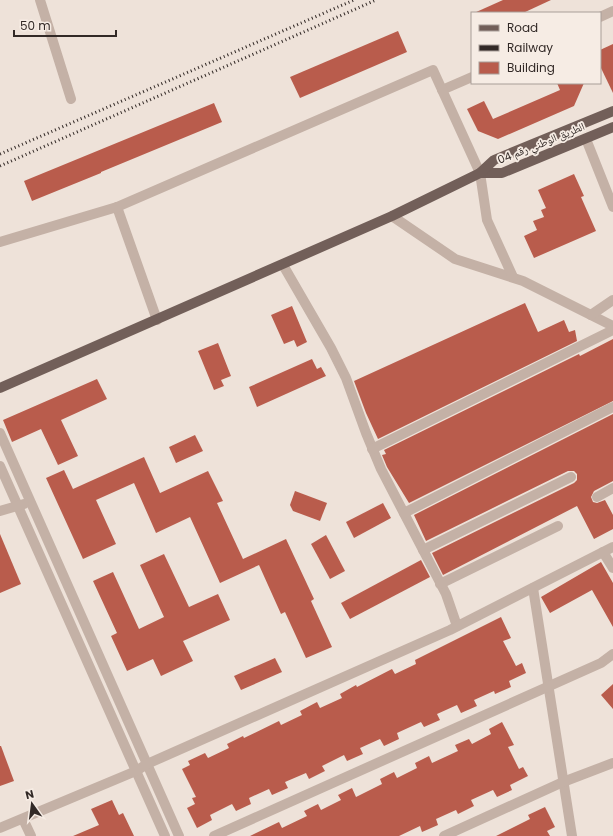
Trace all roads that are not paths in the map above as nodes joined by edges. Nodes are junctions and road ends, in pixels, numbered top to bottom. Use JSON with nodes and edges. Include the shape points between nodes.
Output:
{"nodes":[{"id":1,"x":40,"y":0,"type":"edge"},
{"id":2,"x":613,"y":11,"type":"edge"},
{"id":3,"x":601,"y":17,"type":"edge"},
{"id":4,"x":471,"y":76,"type":"edge"},
{"id":5,"x":442,"y":90,"type":"junction"},
{"id":6,"x":71,"y":98,"type":"dead end"},
{"id":7,"x":613,"y":110,"type":"edge"},
{"id":8,"x":613,"y":127,"type":"edge"},
{"id":9,"x":586,"y":139,"type":"junction"},
{"id":10,"x":480,"y":173,"type":"junction"},
{"id":11,"x":117,"y":207,"type":"junction"},
{"id":12,"x":613,"y":207,"type":"edge"},
{"id":13,"x":392,"y":216,"type":"junction"},
{"id":14,"x":0,"y":242,"type":"edge"},
{"id":15,"x":283,"y":265,"type":"junction"},
{"id":16,"x":513,"y":277,"type":"junction"},
{"id":17,"x":613,"y":300,"type":"edge"},
{"id":18,"x":591,"y":315,"type":"junction"},
{"id":19,"x":157,"y":320,"type":"junction"},
{"id":20,"x":613,"y":326,"type":"edge"},
{"id":21,"x":613,"y":330,"type":"edge"},
{"id":22,"x":0,"y":388,"type":"edge"},
{"id":23,"x":613,"y":407,"type":"edge"},
{"id":24,"x":0,"y":433,"type":"edge"},
{"id":25,"x":372,"y":449,"type":"junction"},
{"id":26,"x":0,"y":466,"type":"edge"},
{"id":27,"x":571,"y":477,"type":"dead end"},
{"id":28,"x":613,"y":488,"type":"edge"},
{"id":29,"x":597,"y":497,"type":"dead end"},
{"id":30,"x":31,"y":502,"type":"junction"},
{"id":31,"x":18,"y":506,"type":"junction"},
{"id":32,"x":0,"y":511,"type":"edge"},
{"id":33,"x":404,"y":513,"type":"junction"},
{"id":34,"x":558,"y":526,"type":"dead end"},
{"id":35,"x":613,"y":547,"type":"edge"},
{"id":36,"x":423,"y":550,"type":"junction"},
{"id":37,"x":603,"y":552,"type":"junction"},
{"id":38,"x":613,"y":568,"type":"edge"},
{"id":39,"x":440,"y":584,"type":"junction"},
{"id":40,"x":533,"y":588,"type":"junction"},
{"id":41,"x":457,"y":626,"type":"junction"},
{"id":42,"x":613,"y":654,"type":"edge"},
{"id":43,"x":548,"y":686,"type":"junction"},
{"id":44,"x":613,"y":763,"type":"edge"},
{"id":45,"x":147,"y":764,"type":"junction"},
{"id":46,"x":136,"y":771,"type":"junction"},
{"id":47,"x":563,"y":782,"type":"junction"},
{"id":48,"x":23,"y":819,"type":"junction"},
{"id":49,"x":0,"y":828,"type":"edge"},
{"id":50,"x":31,"y":836,"type":"edge"},
{"id":51,"x":165,"y":836,"type":"edge"},
{"id":52,"x":179,"y":836,"type":"edge"},
{"id":53,"x":214,"y":836,"type":"edge"},
{"id":54,"x":444,"y":836,"type":"edge"},
{"id":55,"x":572,"y":836,"type":"edge"}],
"edges":[{"from":1,"to":6,"type":"street"},
{"from":2,"to":3,"type":"street"},
{"from":4,"to":5,"type":"street"},
{"from":5,"to":10,"type":"street"},
{"from":5,"to":11,"type":"street","via":[[433,70]]},
{"from":7,"to":10,"type":"main road","name":"الطريق الوطني رقم 04","via":[[494,160]]},
{"from":8,"to":9,"type":"main road","name":"الطريق الوطني رقم 04"},
{"from":9,"to":10,"type":"main road","name":"الطريق الوطني رقم 04","via":[[502,173]]},
{"from":9,"to":12,"type":"street"},
{"from":10,"to":13,"type":"main road"},
{"from":10,"to":16,"type":"street","via":[[487,220]]},
{"from":11,"to":14,"type":"street"},
{"from":11,"to":19,"type":"street"},
{"from":13,"to":15,"type":"main road"},
{"from":13,"to":16,"type":"street","via":[[455,259]]},
{"from":15,"to":19,"type":"main road"},
{"from":15,"to":25,"type":"street","via":[[343,372]]},
{"from":16,"to":18,"type":"street"},
{"from":17,"to":18,"type":"street"},
{"from":18,"to":20,"type":"street"},
{"from":19,"to":22,"type":"main road"},
{"from":21,"to":25,"type":"street"},
{"from":23,"to":33,"type":"street"},
{"from":24,"to":30,"type":"street"},
{"from":25,"to":33,"type":"street"},
{"from":26,"to":31,"type":"street"},
{"from":27,"to":36,"type":"street"},
{"from":28,"to":29,"type":"street"},
{"from":30,"to":31,"type":"street"},
{"from":30,"to":45,"type":"street"},
{"from":31,"to":32,"type":"street"},
{"from":31,"to":46,"type":"street"},
{"from":33,"to":36,"type":"street"},
{"from":34,"to":39,"type":"street"},
{"from":35,"to":37,"type":"street"},
{"from":36,"to":39,"type":"street"},
{"from":37,"to":38,"type":"street"},
{"from":37,"to":40,"type":"street"},
{"from":39,"to":41,"type":"street"},
{"from":40,"to":41,"type":"street"},
{"from":40,"to":43,"type":"street"},
{"from":41,"to":45,"type":"street"},
{"from":42,"to":43,"type":"street","via":[[601,663]]},
{"from":43,"to":47,"type":"street"},
{"from":43,"to":53,"type":"street"},
{"from":44,"to":47,"type":"street"},
{"from":45,"to":46,"type":"street"},
{"from":45,"to":52,"type":"street"},
{"from":46,"to":48,"type":"street"},
{"from":46,"to":51,"type":"street"},
{"from":47,"to":54,"type":"street"},
{"from":47,"to":55,"type":"street"},
{"from":48,"to":49,"type":"street"},
{"from":48,"to":50,"type":"street"}]}
